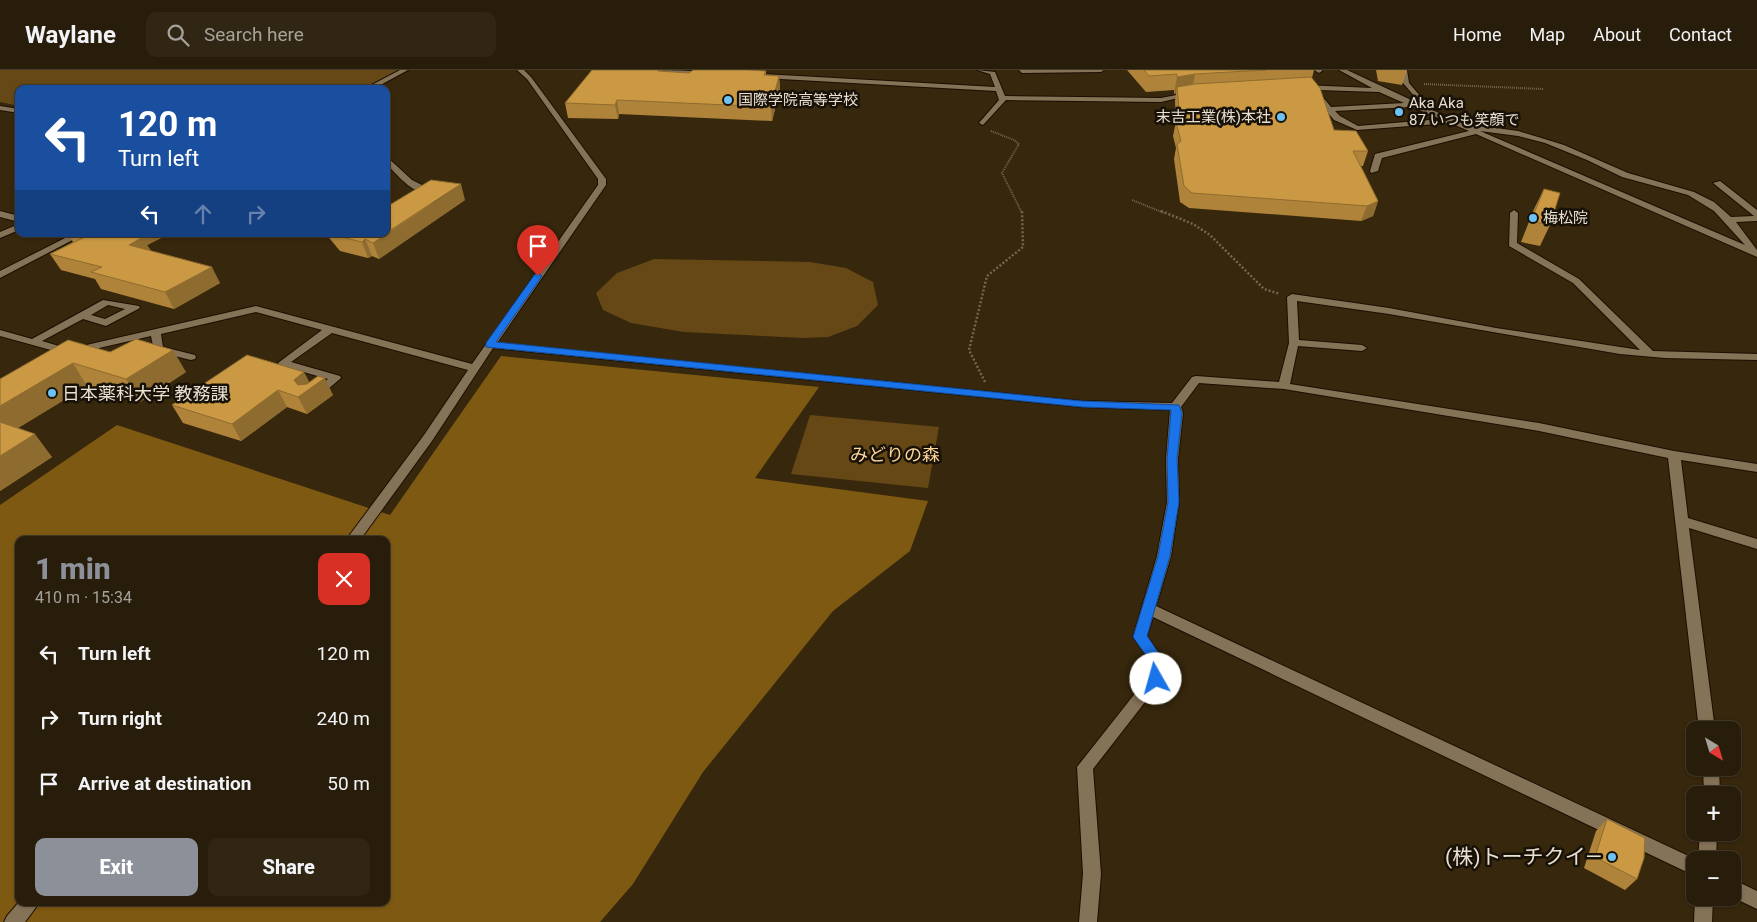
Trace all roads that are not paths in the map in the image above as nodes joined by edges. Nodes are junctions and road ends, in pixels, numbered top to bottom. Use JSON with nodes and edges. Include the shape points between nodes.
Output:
{"nodes":[{"id":1,"x":405,"y":70,"type":"edge"},
{"id":2,"x":520,"y":70,"type":"edge"},
{"id":3,"x":641,"y":70,"type":"edge"},
{"id":4,"x":980,"y":70,"type":"edge"},
{"id":5,"x":1101,"y":70,"type":"edge"},
{"id":6,"x":1342,"y":70,"type":"edge"},
{"id":7,"x":1404,"y":70,"type":"edge"},
{"id":8,"x":1022,"y":71,"type":"edge"},
{"id":9,"x":710,"y":74,"type":"edge"},
{"id":10,"x":750,"y":76,"type":"edge"},
{"id":11,"x":375,"y":85,"type":"edge"},
{"id":12,"x":1310,"y":86,"type":"junction"},
{"id":13,"x":1300,"y":87,"type":"edge"},
{"id":14,"x":998,"y":89,"type":"junction"},
{"id":15,"x":1382,"y":90,"type":"junction"},
{"id":16,"x":1202,"y":93,"type":"edge"},
{"id":17,"x":1002,"y":98,"type":"junction"},
{"id":18,"x":1413,"y":105,"type":"junction"},
{"id":19,"x":0,"y":108,"type":"edge"},
{"id":20,"x":1331,"y":109,"type":"junction"},
{"id":21,"x":15,"y":110,"type":"edge"},
{"id":22,"x":1432,"y":113,"type":"junction"},
{"id":23,"x":1452,"y":121,"type":"junction"},
{"id":24,"x":983,"y":123,"type":"road end"},
{"id":25,"x":1466,"y":127,"type":"junction"},
{"id":26,"x":1476,"y":132,"type":"junction"},
{"id":27,"x":390,"y":162,"type":"edge"},
{"id":28,"x":1374,"y":170,"type":"dead end"},
{"id":29,"x":1717,"y":182,"type":"dead end"},
{"id":30,"x":429,"y":192,"type":"edge"},
{"id":31,"x":1731,"y":194,"type":"junction"},
{"id":32,"x":1696,"y":195,"type":"junction"},
{"id":33,"x":1514,"y":213,"type":"dead end"},
{"id":34,"x":0,"y":214,"type":"edge"},
{"id":35,"x":1757,"y":214,"type":"edge"},
{"id":36,"x":1757,"y":218,"type":"edge"},
{"id":37,"x":15,"y":219,"type":"edge"},
{"id":38,"x":1728,"y":220,"type":"junction"},
{"id":39,"x":15,"y":229,"type":"edge"},
{"id":40,"x":0,"y":235,"type":"edge"},
{"id":41,"x":69,"y":237,"type":"edge"},
{"id":42,"x":1756,"y":254,"type":"edge"},
{"id":43,"x":0,"y":275,"type":"edge"},
{"id":44,"x":82,"y":315,"type":"dead end"},
{"id":45,"x":330,"y":329,"type":"junction"},
{"id":46,"x":156,"y":332,"type":"junction"},
{"id":47,"x":0,"y":333,"type":"edge"},
{"id":48,"x":12,"y":337,"type":"junction"},
{"id":49,"x":33,"y":342,"type":"junction"},
{"id":50,"x":1294,"y":343,"type":"junction"},
{"id":51,"x":0,"y":344,"type":"edge"},
{"id":52,"x":490,"y":345,"type":"junction"},
{"id":53,"x":1362,"y":348,"type":"dead end"},
{"id":54,"x":1650,"y":354,"type":"junction"},
{"id":55,"x":191,"y":357,"type":"dead end"},
{"id":56,"x":1757,"y":357,"type":"edge"},
{"id":57,"x":474,"y":368,"type":"junction"},
{"id":58,"x":1284,"y":386,"type":"junction"},
{"id":59,"x":310,"y":398,"type":"edge"},
{"id":60,"x":1175,"y":407,"type":"junction"},
{"id":61,"x":1674,"y":454,"type":"junction"},
{"id":62,"x":1757,"y":468,"type":"edge"},
{"id":63,"x":1683,"y":520,"type":"junction"},
{"id":64,"x":356,"y":536,"type":"edge"},
{"id":65,"x":1757,"y":544,"type":"edge"},
{"id":66,"x":1148,"y":608,"type":"junction"},
{"id":67,"x":1706,"y":721,"type":"edge"},
{"id":68,"x":1686,"y":864,"type":"edge"},
{"id":69,"x":1741,"y":892,"type":"edge"},
{"id":70,"x":1757,"y":900,"type":"edge"},
{"id":71,"x":27,"y":906,"type":"edge"},
{"id":72,"x":1704,"y":906,"type":"edge"},
{"id":73,"x":13,"y":922,"type":"edge"},
{"id":74,"x":1088,"y":922,"type":"edge"},
{"id":75,"x":1703,"y":922,"type":"edge"}],
"edges":[{"from":1,"to":11,"type":"street"},
{"from":2,"to":52,"type":"street","via":[[575,140],[602,179],[602,185]]},
{"from":3,"to":9,"type":"street"},
{"from":4,"to":14,"type":"street","via":[[992,73]]},
{"from":5,"to":8,"type":"street"},
{"from":6,"to":15,"type":"street"},
{"from":7,"to":22,"type":"street","via":[[1406,83]]},
{"from":10,"to":14,"type":"street"},
{"from":12,"to":13,"type":"street"},
{"from":12,"to":15,"type":"street"},
{"from":12,"to":20,"type":"street"},
{"from":14,"to":17,"type":"street"},
{"from":15,"to":18,"type":"street"},
{"from":16,"to":17,"type":"street","via":[[1160,100]]},
{"from":17,"to":24,"type":"street"},
{"from":18,"to":20,"type":"street"},
{"from":18,"to":22,"type":"street"},
{"from":19,"to":21,"type":"street"},
{"from":20,"to":23,"type":"street","via":[[1337,118],[1357,128]]},
{"from":22,"to":23,"type":"street"},
{"from":23,"to":25,"type":"street"},
{"from":25,"to":26,"type":"street"},
{"from":25,"to":32,"type":"street","via":[[1536,136],[1623,174]]},
{"from":26,"to":28,"type":"street","via":[[1378,156]]},
{"from":26,"to":42,"type":"street"},
{"from":27,"to":30,"type":"street","via":[[409,182]]},
{"from":29,"to":31,"type":"street"},
{"from":31,"to":32,"type":"street"},
{"from":31,"to":35,"type":"street"},
{"from":32,"to":38,"type":"street","via":[[1713,205]]},
{"from":33,"to":54,"type":"street","via":[[1512,244],[1576,281]]},
{"from":34,"to":37,"type":"street"},
{"from":36,"to":38,"type":"street"},
{"from":38,"to":42,"type":"street","via":[[1738,228]]},
{"from":39,"to":40,"type":"street"},
{"from":41,"to":43,"type":"street"},
{"from":44,"to":49,"type":"street"},
{"from":45,"to":46,"type":"street","via":[[256,308]]},
{"from":45,"to":57,"type":"street"},
{"from":45,"to":59,"type":"street","via":[[283,363],[336,378]]},
{"from":46,"to":49,"type":"street","via":[[69,352]]},
{"from":46,"to":55,"type":"street","via":[[154,351]]},
{"from":47,"to":48,"type":"street"},
{"from":48,"to":49,"type":"street"},
{"from":48,"to":51,"type":"street"},
{"from":50,"to":53,"type":"street"},
{"from":50,"to":54,"type":"street","via":[[1292,297],[1620,352]]},
{"from":50,"to":58,"type":"street"},
{"from":52,"to":57,"type":"street"},
{"from":52,"to":60,"type":"street","via":[[1082,404]]},
{"from":54,"to":56,"type":"street"},
{"from":57,"to":64,"type":"street","via":[[428,438]]},
{"from":58,"to":60,"type":"street","via":[[1196,379]]},
{"from":58,"to":61,"type":"street","via":[[1539,427]]},
{"from":60,"to":66,"type":"street","via":[[1173,502],[1164,556]]},
{"from":61,"to":62,"type":"street"},
{"from":61,"to":63,"type":"street"},
{"from":63,"to":65,"type":"street"},
{"from":63,"to":67,"type":"street"},
{"from":66,"to":68,"type":"street"},
{"from":66,"to":74,"type":"street","via":[[1140,637],[1155,657],[1156,679],[1085,767],[1092,874]]},
{"from":69,"to":70,"type":"street"},
{"from":71,"to":73,"type":"street"},
{"from":72,"to":75,"type":"street"}]}
